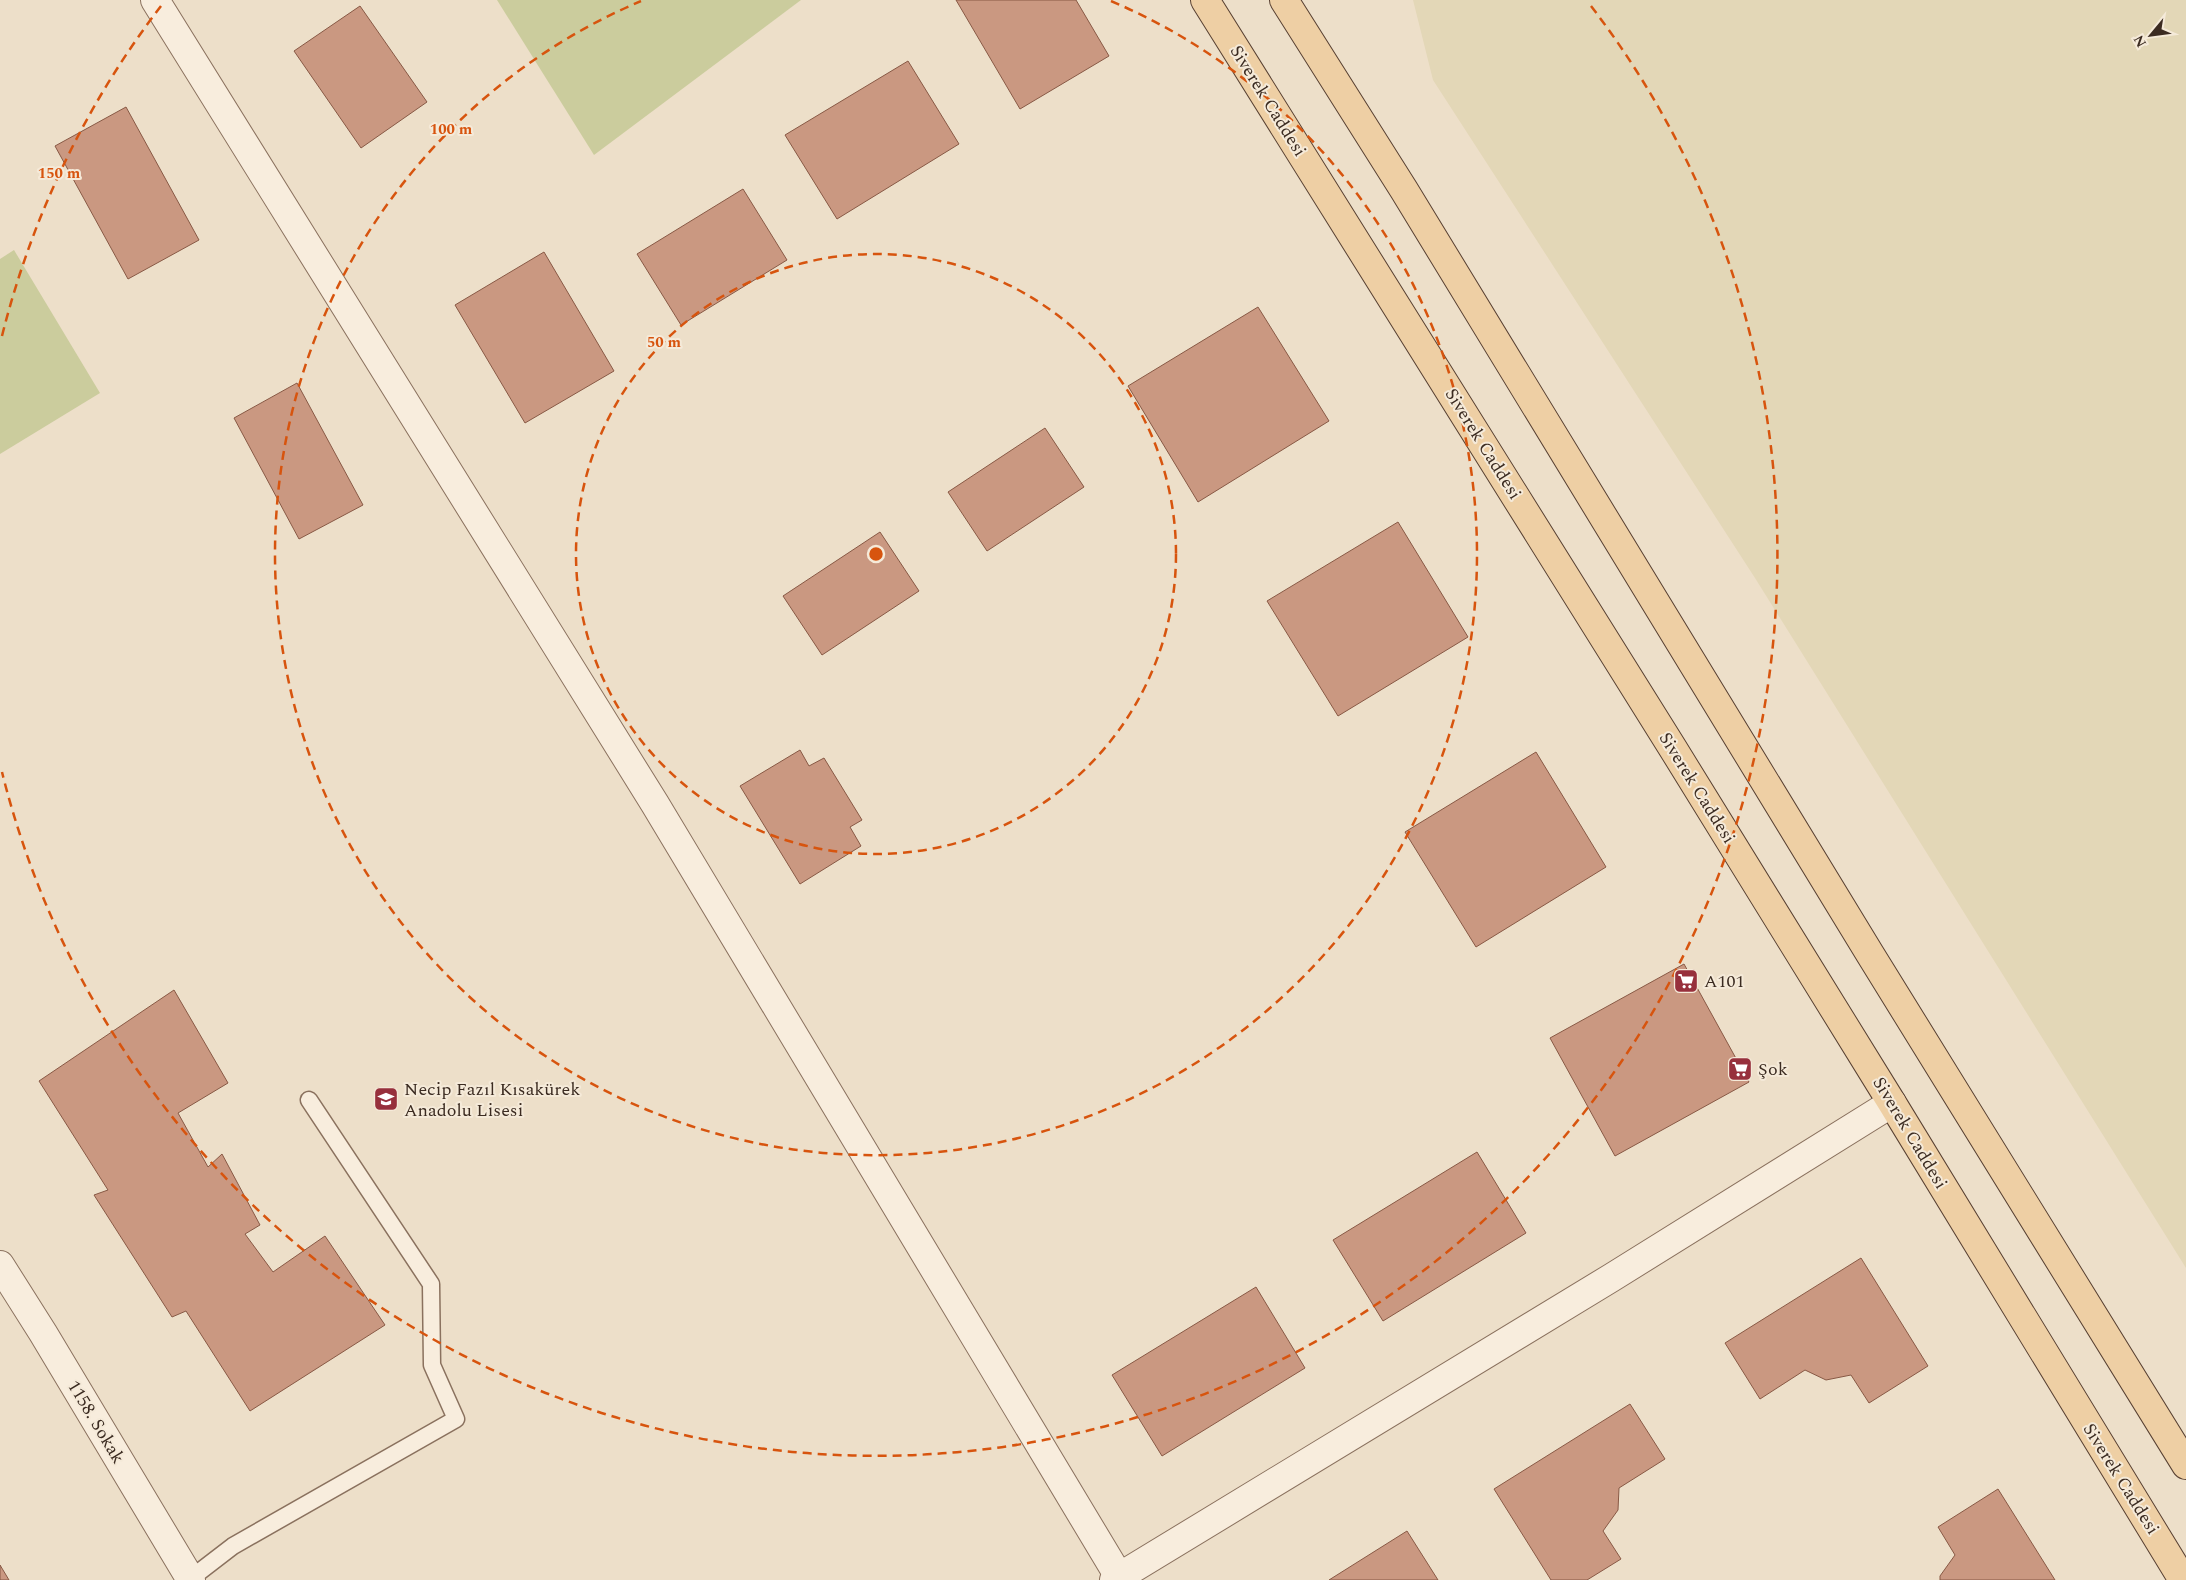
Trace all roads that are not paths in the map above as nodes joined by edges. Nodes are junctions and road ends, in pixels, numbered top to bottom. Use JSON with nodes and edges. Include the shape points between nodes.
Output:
{"nodes":[{"id":1,"x":154,"y":0,"type":"edge"},
{"id":2,"x":1205,"y":0,"type":"edge"},
{"id":3,"x":1284,"y":0,"type":"edge"},
{"id":4,"x":310,"y":1100,"type":"dead end"},
{"id":5,"x":1892,"y":1102,"type":"junction"},
{"id":6,"x":0,"y":1265,"type":"edge"},
{"id":7,"x":2186,"y":1465,"type":"edge"},
{"id":8,"x":190,"y":1579,"type":"edge"},
{"id":9,"x":1118,"y":1579,"type":"edge"},
{"id":10,"x":2183,"y":1580,"type":"edge"}],
"edges":[{"from":1,"to":9,"type":"street","via":[[655,804]]},
{"from":2,"to":5,"type":"main road","name":"Siverek Caddesi"},
{"from":3,"to":7,"type":"main road","via":[[1409,198]]},
{"from":4,"to":8,"type":"lane","via":[[431,1284],[432,1366],[456,1420],[233,1546]]},
{"from":5,"to":9,"type":"street"},
{"from":5,"to":10,"type":"main road","name":"Siverek Caddesi"},
{"from":6,"to":8,"type":"street","name":"1158. Sokak"}]}
